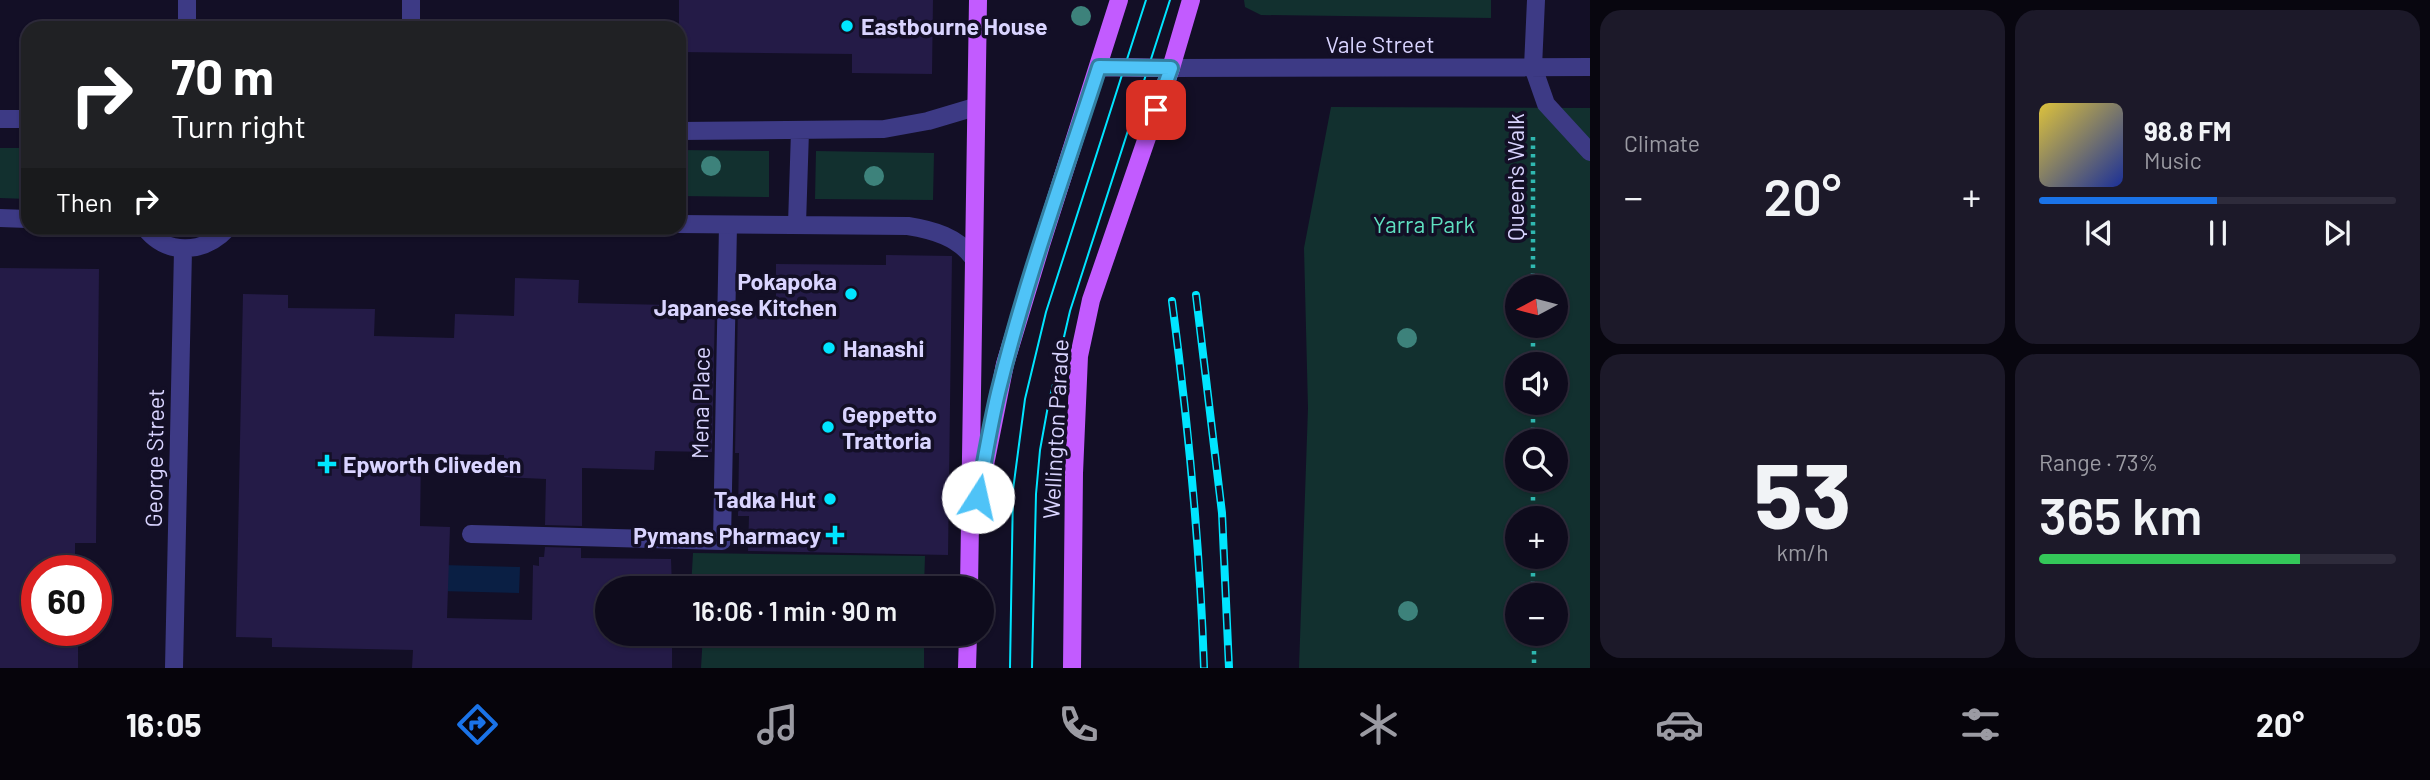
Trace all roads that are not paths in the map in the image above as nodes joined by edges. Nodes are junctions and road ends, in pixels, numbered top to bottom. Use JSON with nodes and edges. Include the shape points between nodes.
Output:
{"nodes":[{"id":1,"x":187,"y":0,"type":"edge"},
{"id":2,"x":411,"y":0,"type":"edge"},
{"id":3,"x":978,"y":0,"type":"edge"},
{"id":4,"x":1119,"y":0,"type":"edge"},
{"id":5,"x":1191,"y":0,"type":"edge"},
{"id":6,"x":1535,"y":0,"type":"edge"},
{"id":7,"x":187,"y":21,"type":"edge"},
{"id":8,"x":411,"y":21,"type":"edge"},
{"id":9,"x":1099,"y":67,"type":"junction"},
{"id":10,"x":1533,"y":67,"type":"junction"},
{"id":11,"x":1590,"y":67,"type":"edge"},
{"id":12,"x":1171,"y":68,"type":"junction"},
{"id":13,"x":975,"y":107,"type":"junction"},
{"id":14,"x":0,"y":119,"type":"edge"},
{"id":15,"x":21,"y":120,"type":"edge"},
{"id":16,"x":686,"y":131,"type":"edge"},
{"id":17,"x":800,"y":131,"type":"junction"},
{"id":18,"x":1590,"y":152,"type":"edge"},
{"id":19,"x":0,"y":218,"type":"edge"},
{"id":20,"x":21,"y":219,"type":"edge"},
{"id":21,"x":686,"y":224,"type":"edge"},
{"id":22,"x":797,"y":224,"type":"junction"},
{"id":23,"x":728,"y":225,"type":"junction"},
{"id":24,"x":150,"y":235,"type":"edge"},
{"id":25,"x":221,"y":235,"type":"edge"},
{"id":26,"x":183,"y":250,"type":"junction"},
{"id":27,"x":973,"y":258,"type":"junction"},
{"id":28,"x":471,"y":534,"type":"dead end"},
{"id":29,"x":971,"y":542,"type":"junction"},
{"id":30,"x":970,"y":576,"type":"edge"},
{"id":31,"x":968,"y":646,"type":"edge"},
{"id":32,"x":174,"y":668,"type":"edge"},
{"id":33,"x":967,"y":668,"type":"edge"},
{"id":34,"x":1072,"y":668,"type":"edge"}],
"edges":[{"from":1,"to":7,"type":"street"},
{"from":2,"to":8,"type":"street"},
{"from":3,"to":13,"type":"main road","name":"Wellington Parade"},
{"from":4,"to":9,"type":"main road","name":"Wellington Parade"},
{"from":5,"to":12,"type":"main road","name":"Wellington Parade"},
{"from":6,"to":10,"type":"street"},
{"from":9,"to":12,"type":"main road"},
{"from":9,"to":29,"type":"main road","name":"Wellington Parade","via":[[1005,364]]},
{"from":10,"to":11,"type":"street","name":"Vale Street"},
{"from":10,"to":12,"type":"street","name":"Vale Street"},
{"from":10,"to":18,"type":"street","via":[[1546,104]]},
{"from":12,"to":34,"type":"main road","name":"Wellington Parade","via":[[1091,300],[1079,356]]},
{"from":13,"to":17,"type":"street","via":[[884,129]]},
{"from":13,"to":27,"type":"main road","name":"Wellington Parade"},
{"from":14,"to":15,"type":"street"},
{"from":16,"to":17,"type":"street"},
{"from":17,"to":22,"type":"street"},
{"from":19,"to":20,"type":"street"},
{"from":21,"to":23,"type":"street"},
{"from":22,"to":23,"type":"street"},
{"from":22,"to":27,"type":"street","via":[[927,229],[948,237]]},
{"from":23,"to":28,"type":"street","name":"Mena Place","via":[[722,541]]},
{"from":24,"to":26,"type":"street"},
{"from":25,"to":26,"type":"street"},
{"from":26,"to":32,"type":"street","name":"George Street"},
{"from":27,"to":29,"type":"main road","name":"Wellington Parade"},
{"from":29,"to":30,"type":"main road","name":"Wellington Parade"},
{"from":31,"to":33,"type":"main road"}]}
